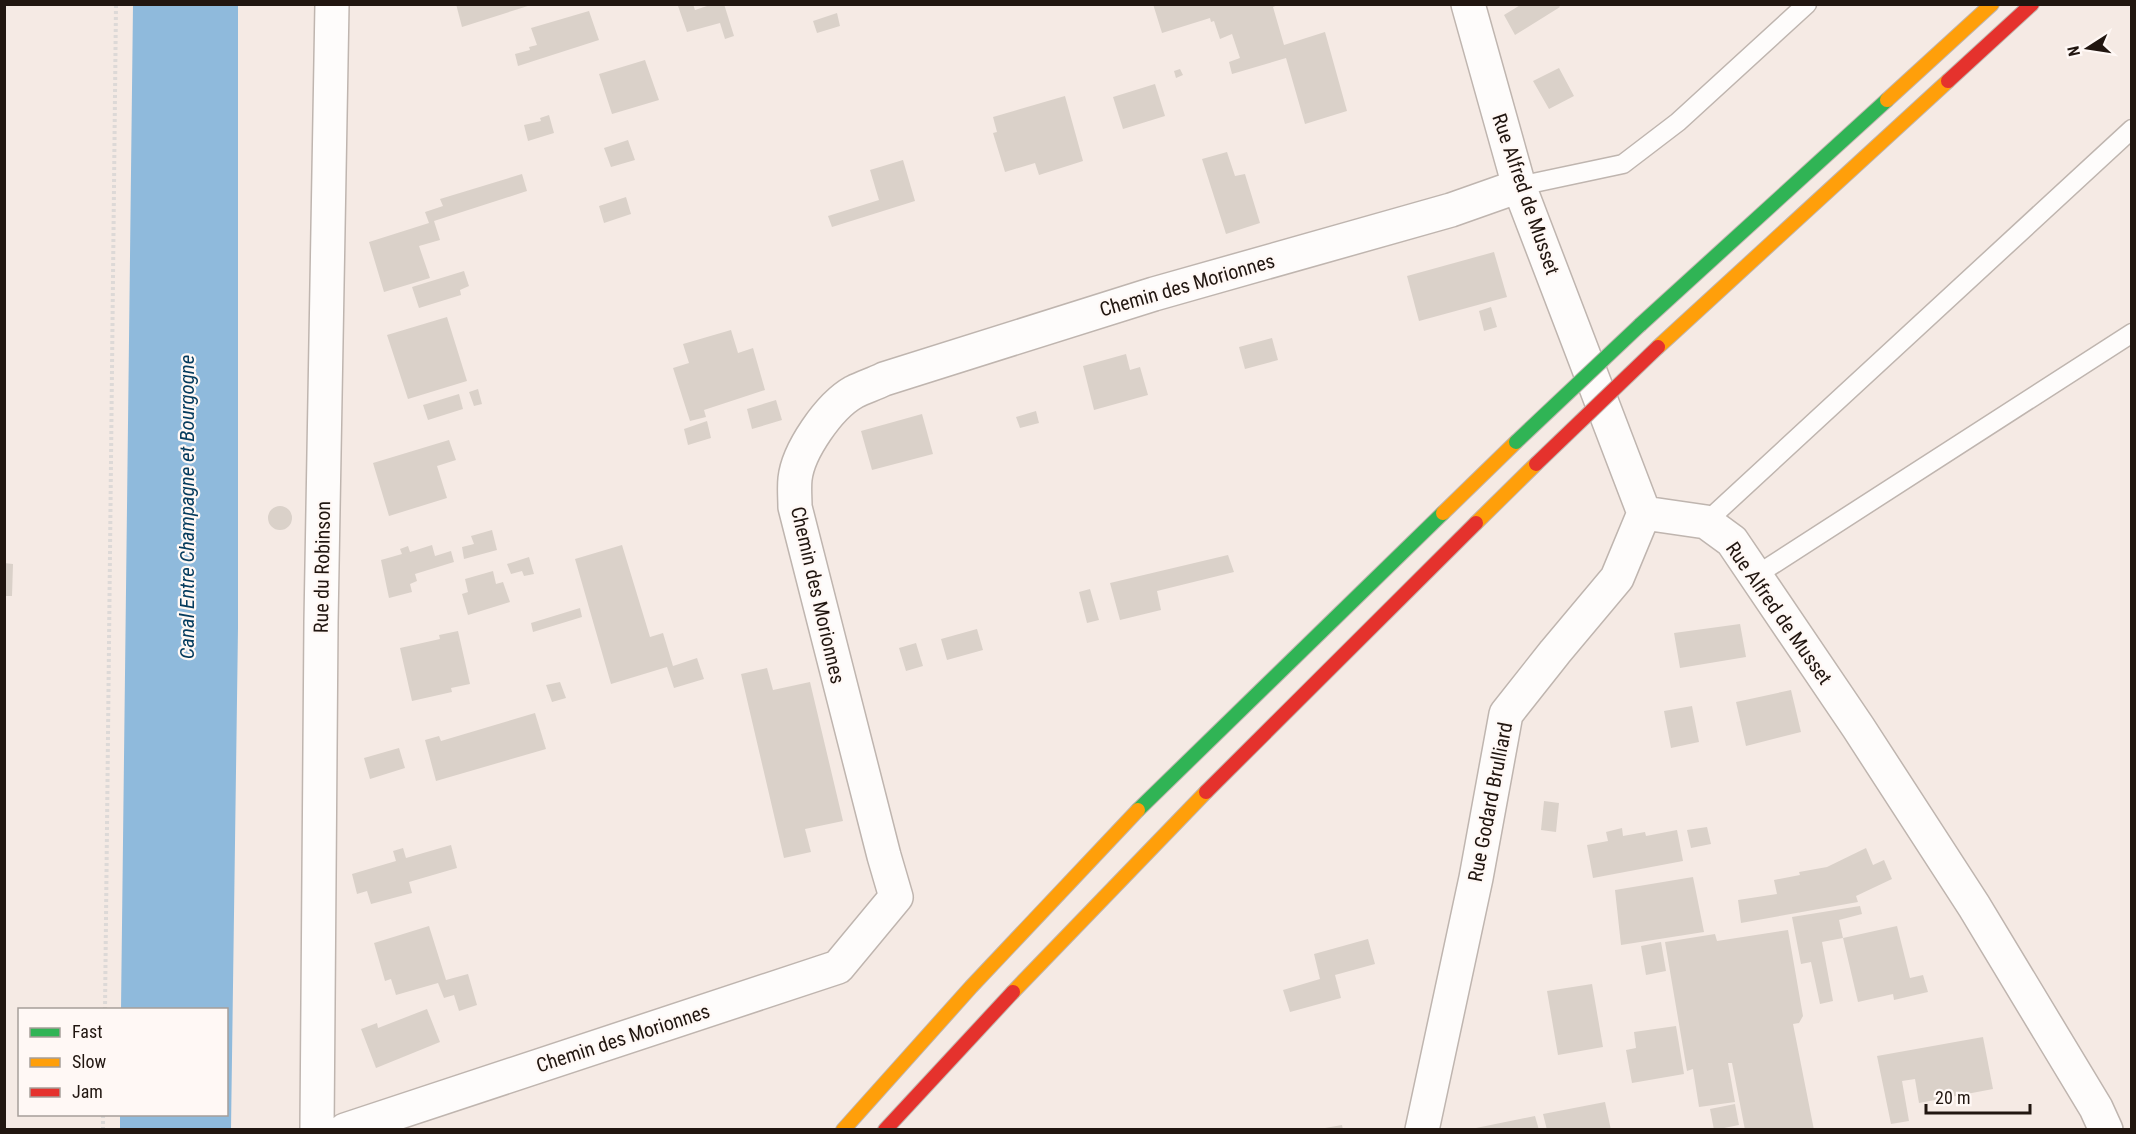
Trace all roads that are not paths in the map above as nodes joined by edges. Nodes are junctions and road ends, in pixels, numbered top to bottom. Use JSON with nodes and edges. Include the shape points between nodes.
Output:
{"nodes":[{"id":1,"x":332,"y":4,"type":"edge"},
{"id":2,"x":1468,"y":4,"type":"edge"},
{"id":3,"x":1807,"y":4,"type":"edge"},
{"id":4,"x":1992,"y":4,"type":"edge"},
{"id":5,"x":2032,"y":4,"type":"edge"},
{"id":6,"x":2132,"y":129,"type":"edge"},
{"id":7,"x":1519,"y":186,"type":"junction"},
{"id":8,"x":2132,"y":333,"type":"edge"},
{"id":9,"x":1644,"y":513,"type":"junction"},
{"id":10,"x":1706,"y":522,"type":"junction"},
{"id":11,"x":1755,"y":576,"type":"junction"},
{"id":12,"x":317,"y":1130,"type":"edge"},
{"id":13,"x":345,"y":1130,"type":"edge"},
{"id":14,"x":843,"y":1130,"type":"edge"},
{"id":15,"x":885,"y":1130,"type":"edge"},
{"id":16,"x":1422,"y":1130,"type":"edge"},
{"id":17,"x":2106,"y":1130,"type":"edge"}],
"edges":[{"from":1,"to":12,"type":"street","name":"Rue du Robinson"},
{"from":2,"to":7,"type":"street","name":"Rue Alfred de Musset"},
{"from":3,"to":7,"type":"lane","via":[[1678,122],[1623,164]]},
{"from":4,"to":14,"type":"highway","bridge":true,"via":[[1516,442],[1120,828]]},
{"from":5,"to":15,"type":"highway","bridge":true,"via":[[1658,347],[1395,602],[1141,856],[988,1015]]},
{"from":6,"to":10,"type":"lane"},
{"from":7,"to":9,"type":"street","name":"Rue Alfred de Musset"},
{"from":7,"to":13,"type":"street","name":"Chemin des Morionnes","via":[[1451,210],[1154,294],[884,379],[852,393],[816,431],[803,455],[795,478],[795,507],[896,897],[838,967]]},
{"from":8,"to":11,"type":"lane"},
{"from":9,"to":10,"type":"street","name":"Rue Alfred de Musset"},
{"from":9,"to":16,"type":"street","name":"Rue Godard Brulliard","via":[[1617,578],[1506,714],[1476,878]]},
{"from":10,"to":11,"type":"street","name":"Rue Alfred de Musset","via":[[1732,541]]},
{"from":11,"to":17,"type":"street","name":"Rue Alfred de Musset","via":[[1974,906]]}]}
